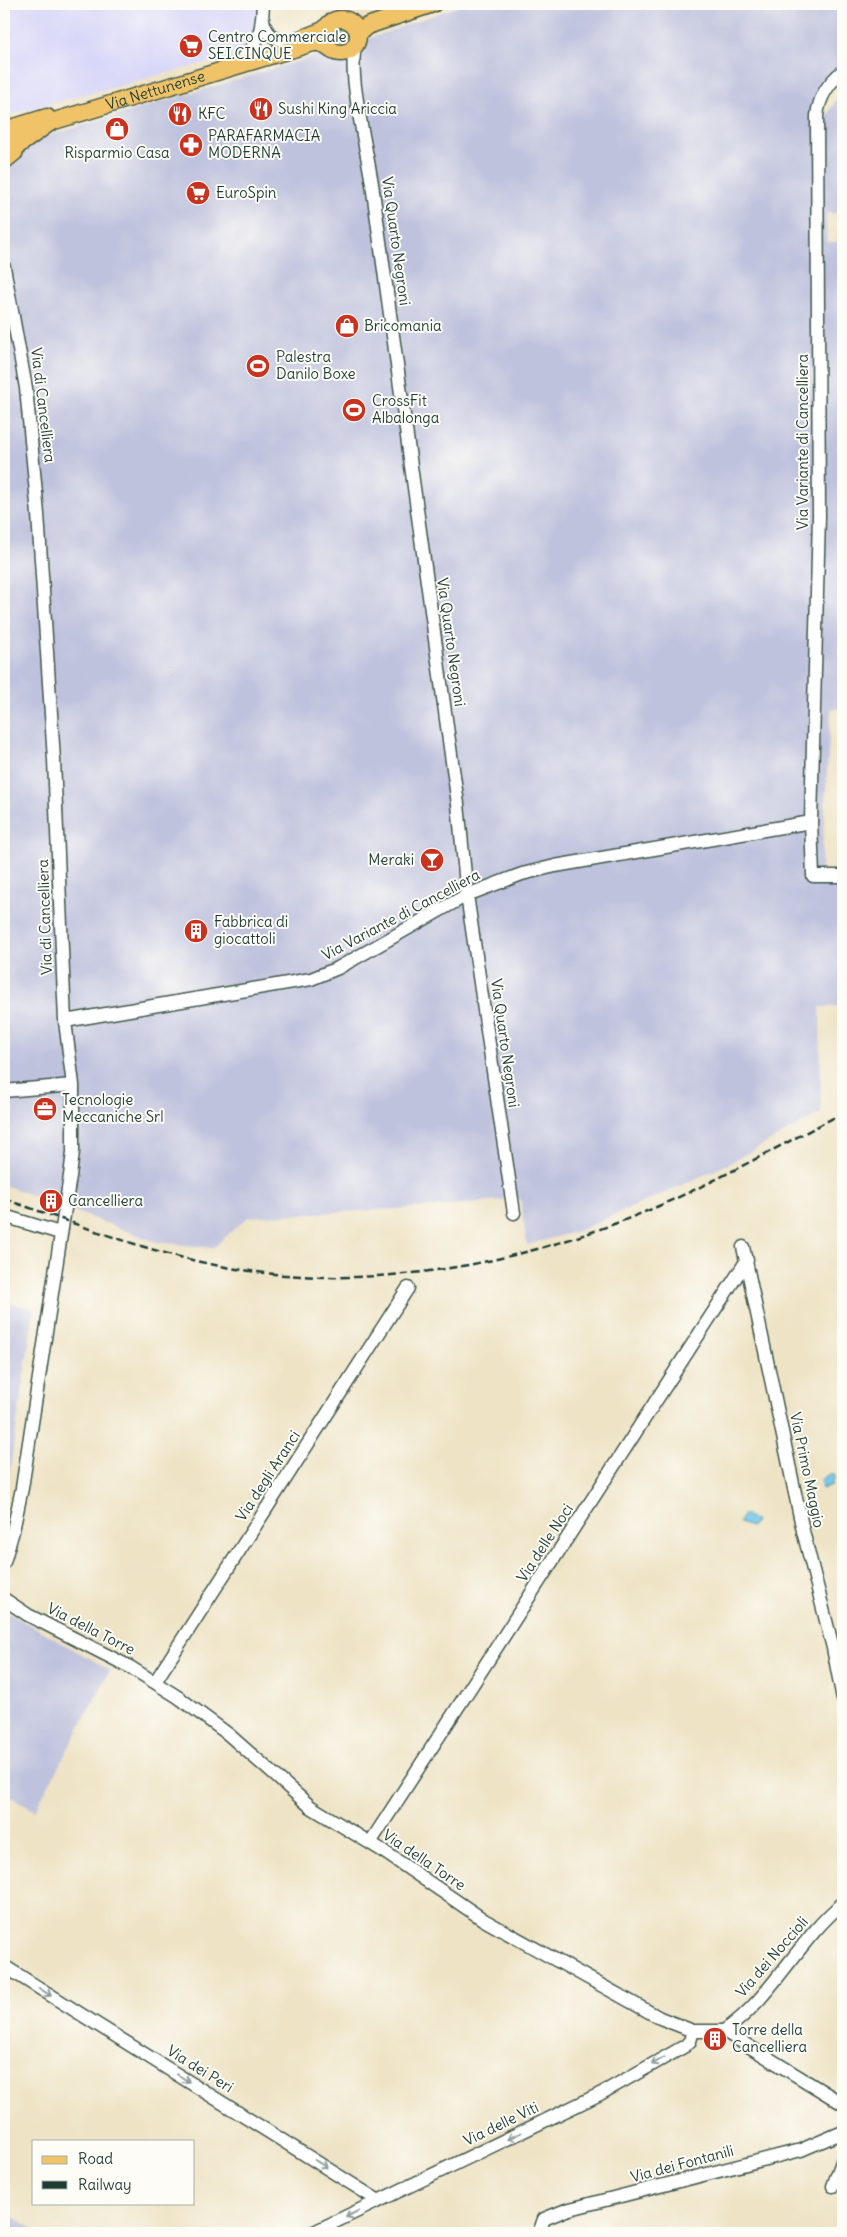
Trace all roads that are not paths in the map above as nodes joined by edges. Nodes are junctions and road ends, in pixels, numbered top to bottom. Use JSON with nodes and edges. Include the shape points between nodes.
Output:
{"nodes":[{"id":1,"x":433,"y":4,"type":"edge"},
{"id":2,"x":263,"y":10,"type":"edge"},
{"id":3,"x":326,"y":29,"type":"junction"},
{"id":4,"x":359,"y":32,"type":"junction"},
{"id":5,"x":293,"y":41,"type":"junction"},
{"id":6,"x":336,"y":51,"type":"junction"},
{"id":7,"x":243,"y":57,"type":"junction"},
{"id":8,"x":843,"y":71,"type":"edge"},
{"id":9,"x":354,"y":75,"type":"junction"},
{"id":10,"x":6,"y":129,"type":"edge"},
{"id":11,"x":16,"y":147,"type":"junction"},
{"id":12,"x":4,"y":161,"type":"edge"},
{"id":13,"x":4,"y":267,"type":"edge"},
{"id":14,"x":811,"y":822,"type":"junction"},
{"id":15,"x":843,"y":876,"type":"edge"},
{"id":16,"x":467,"y":895,"type":"junction"},
{"id":17,"x":65,"y":1021,"type":"junction"},
{"id":18,"x":73,"y":1085,"type":"junction"},
{"id":19,"x":4,"y":1091,"type":"edge"},
{"id":20,"x":514,"y":1213,"type":"dead end"},
{"id":21,"x":4,"y":1216,"type":"edge"},
{"id":22,"x":60,"y":1233,"type":"junction"},
{"id":23,"x":743,"y":1247,"type":"dead end"},
{"id":24,"x":747,"y":1260,"type":"junction"},
{"id":25,"x":408,"y":1288,"type":"dead end"},
{"id":26,"x":4,"y":1562,"type":"edge"},
{"id":27,"x":5,"y":1598,"type":"edge"},
{"id":28,"x":155,"y":1682,"type":"junction"},
{"id":29,"x":843,"y":1699,"type":"edge"},
{"id":30,"x":370,"y":1843,"type":"junction"},
{"id":31,"x":843,"y":1903,"type":"edge"},
{"id":32,"x":4,"y":1966,"type":"edge"},
{"id":33,"x":724,"y":2030,"type":"junction"},
{"id":34,"x":693,"y":2031,"type":"junction"},
{"id":35,"x":843,"y":2104,"type":"edge"},
{"id":36,"x":843,"y":2132,"type":"edge"},
{"id":37,"x":843,"y":2159,"type":"edge"},
{"id":38,"x":833,"y":2186,"type":"dead end"},
{"id":39,"x":379,"y":2201,"type":"junction"},
{"id":40,"x":312,"y":2233,"type":"edge"},
{"id":41,"x":540,"y":2233,"type":"edge"}],
"edges":[{"from":1,"to":4,"type":"main road"},
{"from":2,"to":5,"type":"street","via":[[265,28],[271,35],[281,41]]},
{"from":2,"to":7,"type":"street","via":[[258,41]]},
{"from":3,"to":4,"type":"main road","via":[[337,19],[349,21]]},
{"from":3,"to":5,"type":"main road","name":"Via Nettunense"},
{"from":3,"to":6,"type":"main road","via":[[324,40]]},
{"from":4,"to":6,"type":"main road","via":[[351,50]]},
{"from":4,"to":9,"type":"street","name":"Via Quarto Negroni","via":[[353,55]]},
{"from":5,"to":7,"type":"main road","name":"Via Nettunense"},
{"from":6,"to":9,"type":"street","name":"Via Quarto Negroni"},
{"from":6,"to":11,"type":"main road","name":"Via Nettunense","via":[[321,43],[313,43],[51,122]]},
{"from":7,"to":10,"type":"main road","name":"Via Nettunense"},
{"from":8,"to":14,"type":"street","name":"Via Variante di Cancelliera","via":[[826,88],[817,116],[819,516]]},
{"from":9,"to":16,"type":"street","name":"Via Quarto Negroni","via":[[373,186],[458,804]]},
{"from":10,"to":11,"type":"main road","name":"Via Nettunense","via":[[15,137]]},
{"from":11,"to":12,"type":"main road","name":"Via Nettunense","via":[[12,156]]},
{"from":13,"to":17,"type":"street","name":"Via di Cancelliera","via":[[26,388],[38,514]]},
{"from":14,"to":15,"type":"street","name":"Via Variante di Cancelliera","via":[[813,876]]},
{"from":14,"to":16,"type":"street","name":"Via Variante di Cancelliera","via":[[544,868]]},
{"from":16,"to":17,"type":"street","name":"Via Variante di Cancelliera","via":[[338,968],[311,979]]},
{"from":16,"to":20,"type":"street","name":"Via Quarto Negroni"},
{"from":17,"to":18,"type":"street","name":"Via di Cancelliera"},
{"from":18,"to":19,"type":"street"},
{"from":18,"to":22,"type":"street","name":"Via di Cancelliera","via":[[73,1152]]},
{"from":21,"to":22,"type":"street"},
{"from":22,"to":26,"type":"street","name":"Via di Cancelliera","via":[[22,1488]]},
{"from":23,"to":24,"type":"street","name":"Via Primo Maggio"},
{"from":24,"to":29,"type":"street","name":"Via Primo Maggio","via":[[803,1531]]},
{"from":24,"to":30,"type":"street","name":"Via delle Noci"},
{"from":25,"to":28,"type":"street","name":"Via degli Aranci"},
{"from":27,"to":28,"type":"street","name":"Via della Torre","via":[[28,1615]]},
{"from":28,"to":30,"type":"street","name":"Via della Torre","via":[[228,1734],[311,1807]]},
{"from":30,"to":34,"type":"street","name":"Via della Torre","via":[[514,1938],[642,2009]]},
{"from":31,"to":33,"type":"street","name":"Via dei Noccioli","via":[[752,2005]]},
{"from":32,"to":39,"type":"street","name":"Via dei Peri","one_way":true},
{"from":33,"to":34,"type":"street","name":"Via della Torre"},
{"from":33,"to":35,"type":"street"},
{"from":34,"to":39,"type":"street","name":"Via delle Viti","one_way":true,"via":[[685,2046],[600,2094]]},
{"from":36,"to":41,"type":"street","name":"Via dei Fontanili","via":[[800,2150],[566,2210],[544,2219]]},
{"from":37,"to":38,"type":"street"},
{"from":39,"to":40,"type":"street","name":"Via delle Viti","one_way":true}]}
